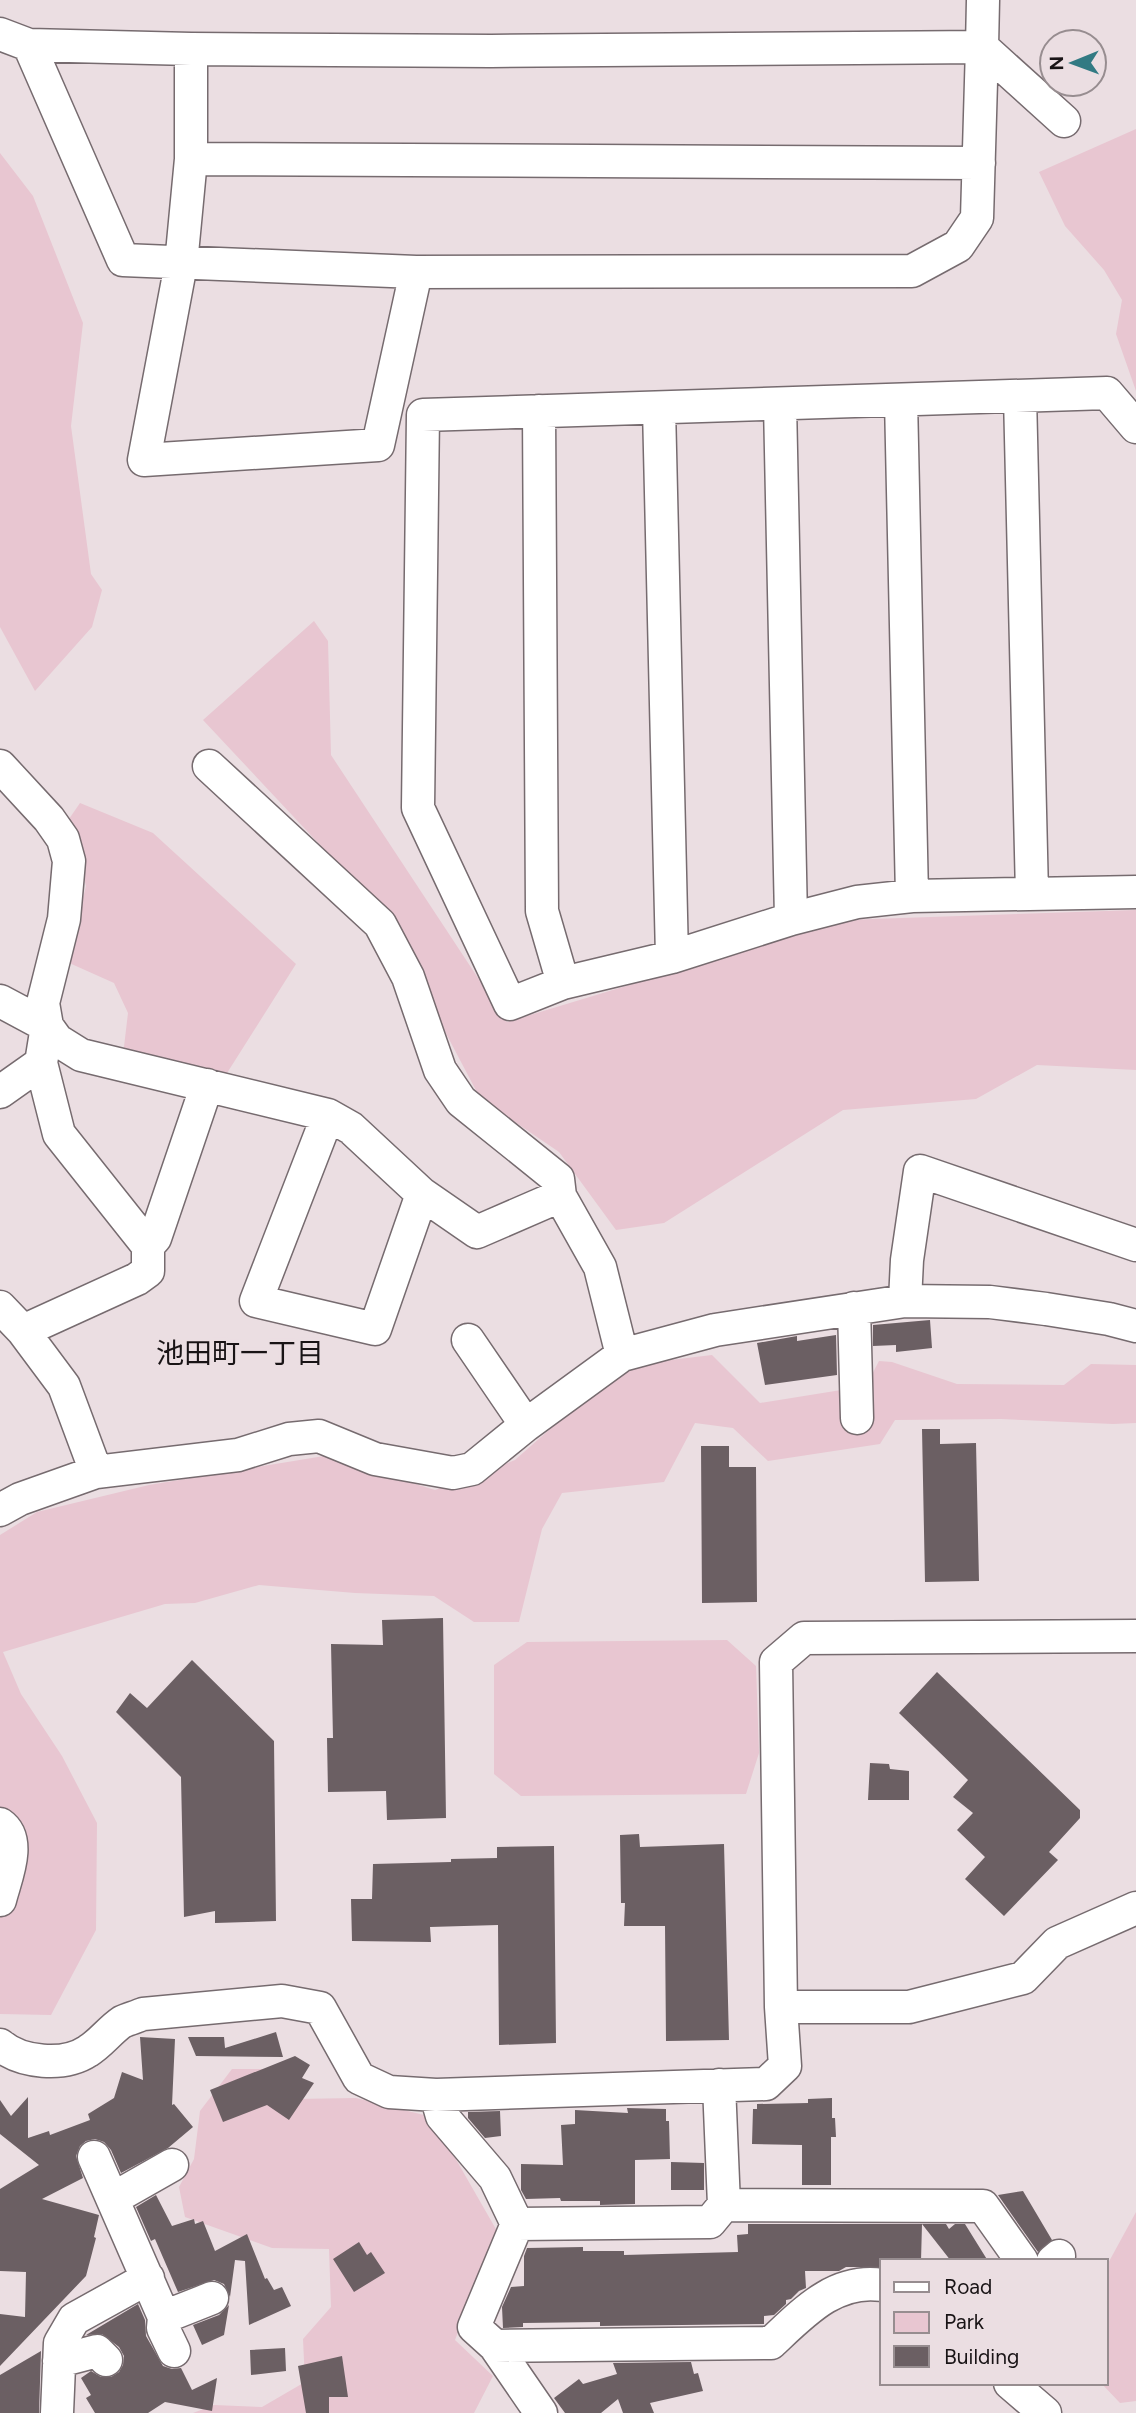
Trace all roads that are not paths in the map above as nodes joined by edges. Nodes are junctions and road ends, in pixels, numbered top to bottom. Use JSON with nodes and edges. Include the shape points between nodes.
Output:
{"nodes":[{"id":1,"x":983,"y":0,"type":"edge"},
{"id":2,"x":0,"y":34,"type":"edge"},
{"id":3,"x":29,"y":45,"type":"junction"},
{"id":4,"x":982,"y":47,"type":"junction"},
{"id":5,"x":191,"y":49,"type":"junction"},
{"id":6,"x":1063,"y":121,"type":"dead end"},
{"id":7,"x":191,"y":159,"type":"junction"},
{"id":8,"x":979,"y":163,"type":"junction"},
{"id":9,"x":181,"y":264,"type":"junction"},
{"id":10,"x":416,"y":272,"type":"junction"},
{"id":11,"x":1020,"y":396,"type":"junction"},
{"id":12,"x":901,"y":400,"type":"junction"},
{"id":13,"x":780,"y":404,"type":"junction"},
{"id":14,"x":659,"y":408,"type":"junction"},
{"id":15,"x":539,"y":411,"type":"junction"},
{"id":16,"x":1136,"y":427,"type":"edge"},
{"id":17,"x":0,"y":766,"type":"edge"},
{"id":18,"x":209,"y":766,"type":"dead end"},
{"id":19,"x":1136,"y":892,"type":"edge"},
{"id":20,"x":1032,"y":894,"type":"junction"},
{"id":21,"x":912,"y":896,"type":"junction"},
{"id":22,"x":791,"y":919,"type":"junction"},
{"id":23,"x":672,"y":957,"type":"junction"},
{"id":24,"x":563,"y":983,"type":"junction"},
{"id":25,"x":0,"y":1001,"type":"edge"},
{"id":26,"x":47,"y":1026,"type":"junction"},
{"id":27,"x":41,"y":1063,"type":"junction"},
{"id":28,"x":206,"y":1085,"type":"junction"},
{"id":29,"x":0,"y":1092,"type":"edge"},
{"id":30,"x":328,"y":1115,"type":"junction"},
{"id":31,"x":422,"y":1194,"type":"junction"},
{"id":32,"x":560,"y":1196,"type":"junction"},
{"id":33,"x":1136,"y":1245,"type":"edge"},
{"id":34,"x":148,"y":1246,"type":"junction"},
{"id":35,"x":905,"y":1301,"type":"junction"},
{"id":36,"x":0,"y":1307,"type":"edge"},
{"id":37,"x":854,"y":1308,"type":"junction"},
{"id":38,"x":1136,"y":1326,"type":"edge"},
{"id":39,"x":23,"y":1331,"type":"junction"},
{"id":40,"x":468,"y":1340,"type":"dead end"},
{"id":41,"x":622,"y":1355,"type":"junction"},
{"id":42,"x":858,"y":1418,"type":"dead end"},
{"id":43,"x":526,"y":1425,"type":"junction"},
{"id":44,"x":96,"y":1472,"type":"junction"},
{"id":45,"x":0,"y":1510,"type":"edge"},
{"id":46,"x":1136,"y":1636,"type":"edge"},
{"id":47,"x":0,"y":1824,"type":"edge"},
{"id":48,"x":0,"y":1900,"type":"edge"},
{"id":49,"x":1136,"y":1908,"type":"edge"},
{"id":50,"x":781,"y":2007,"type":"junction"},
{"id":51,"x":7,"y":2058,"type":"edge"},
{"id":52,"x":719,"y":2085,"type":"junction"},
{"id":53,"x":436,"y":2095,"type":"junction"},
{"id":54,"x":94,"y":2157,"type":"dead end"},
{"id":55,"x":172,"y":2165,"type":"dead end"},
{"id":56,"x":114,"y":2198,"type":"junction"},
{"id":57,"x":724,"y":2205,"type":"junction"},
{"id":58,"x":517,"y":2224,"type":"junction"},
{"id":59,"x":1021,"y":2259,"type":"edge"},
{"id":60,"x":148,"y":2278,"type":"junction"},
{"id":61,"x":880,"y":2285,"type":"edge"},
{"id":62,"x":212,"y":2298,"type":"dead end"},
{"id":63,"x":164,"y":2317,"type":"junction"},
{"id":64,"x":495,"y":2346,"type":"junction"},
{"id":65,"x":174,"y":2351,"type":"dead end"},
{"id":66,"x":106,"y":2360,"type":"dead end"},
{"id":67,"x":59,"y":2361,"type":"junction"},
{"id":68,"x":1012,"y":2385,"type":"edge"},
{"id":69,"x":57,"y":2413,"type":"edge"},
{"id":70,"x":541,"y":2413,"type":"edge"},
{"id":71,"x":1045,"y":2413,"type":"edge"}],
"edges":[{"from":1,"to":4,"type":"street"},
{"from":2,"to":3,"type":"street"},
{"from":3,"to":5,"type":"street"},
{"from":3,"to":9,"type":"street","via":[[123,260]]},
{"from":4,"to":5,"type":"street"},
{"from":4,"to":6,"type":"street"},
{"from":4,"to":8,"type":"street"},
{"from":5,"to":7,"type":"street"},
{"from":7,"to":8,"type":"street"},
{"from":7,"to":9,"type":"street"},
{"from":8,"to":10,"type":"street","via":[[977,218],[958,246],[912,271]]},
{"from":9,"to":10,"type":"street"},
{"from":9,"to":10,"type":"street","via":[[144,460],[378,445]]},
{"from":11,"to":12,"type":"street"},
{"from":11,"to":16,"type":"street","via":[[1107,393]]},
{"from":11,"to":20,"type":"street"},
{"from":12,"to":13,"type":"street"},
{"from":12,"to":21,"type":"street"},
{"from":13,"to":14,"type":"street"},
{"from":13,"to":22,"type":"street"},
{"from":14,"to":15,"type":"street"},
{"from":14,"to":23,"type":"street"},
{"from":15,"to":24,"type":"street","via":[[542,911]]},
{"from":15,"to":24,"type":"street","via":[[423,415],[418,808],[510,1004]]},
{"from":17,"to":26,"type":"street","via":[[49,819],[63,839],[69,861],[64,919],[43,1003]]},
{"from":18,"to":32,"type":"street","via":[[380,924],[408,977],[440,1070],[461,1101],[558,1180]]},
{"from":19,"to":20,"type":"street"},
{"from":20,"to":21,"type":"street"},
{"from":21,"to":22,"type":"street","via":[[858,902]]},
{"from":22,"to":23,"type":"street"},
{"from":23,"to":24,"type":"street"},
{"from":25,"to":26,"type":"street"},
{"from":26,"to":27,"type":"street"},
{"from":26,"to":28,"type":"street","via":[[57,1040],[80,1055]]},
{"from":27,"to":29,"type":"street"},
{"from":27,"to":34,"type":"street","via":[[59,1134]]},
{"from":28,"to":30,"type":"street"},
{"from":28,"to":34,"type":"street","via":[[155,1238]]},
{"from":30,"to":31,"type":"street","via":[[351,1128]]},
{"from":30,"to":31,"type":"street","via":[[257,1301],[375,1329]]},
{"from":31,"to":32,"type":"street","via":[[477,1232]]},
{"from":32,"to":41,"type":"street","via":[[600,1267]]},
{"from":33,"to":35,"type":"street","via":[[920,1171]]},
{"from":34,"to":39,"type":"street","via":[[148,1271],[137,1279]]},
{"from":35,"to":37,"type":"street"},
{"from":35,"to":38,"type":"street","via":[[1046,1308]]},
{"from":36,"to":39,"type":"street"},
{"from":37,"to":41,"type":"street","via":[[715,1330]]},
{"from":37,"to":42,"type":"street"},
{"from":39,"to":44,"type":"street","via":[[64,1386]]},
{"from":40,"to":43,"type":"street"},
{"from":41,"to":43,"type":"street"},
{"from":43,"to":44,"type":"street","via":[[472,1469],[453,1474],[374,1459],[319,1436],[289,1439],[238,1455]]},
{"from":44,"to":45,"type":"street"},
{"from":46,"to":50,"type":"street","via":[[804,1638],[776,1662]]},
{"from":47,"to":48,"type":"street","via":[[11,1844]]},
{"from":49,"to":50,"type":"street","via":[[1057,1943],[1023,1978],[909,2007]]},
{"from":50,"to":52,"type":"street","via":[[786,2066],[766,2084]]},
{"from":51,"to":53,"type":"street","via":[[47,2060],[79,2055],[122,2022],[143,2014],[282,2001],[320,2008],[359,2078],[389,2092]]},
{"from":52,"to":53,"type":"street"},
{"from":52,"to":57,"type":"street"},
{"from":53,"to":58,"type":"street","via":[[442,2116],[495,2178]]},
{"from":54,"to":56,"type":"street"},
{"from":55,"to":56,"type":"street"},
{"from":56,"to":60,"type":"street"},
{"from":57,"to":58,"type":"street","via":[[710,2222]]},
{"from":57,"to":59,"type":"street","via":[[983,2206]]},
{"from":58,"to":64,"type":"street","via":[[474,2327]]},
{"from":60,"to":63,"type":"street"},
{"from":60,"to":67,"type":"street","via":[[74,2319],[60,2343]]},
{"from":61,"to":64,"type":"street","via":[[835,2291],[810,2306],[771,2343]]},
{"from":62,"to":63,"type":"street"},
{"from":63,"to":65,"type":"street","via":[[163,2328]]},
{"from":64,"to":70,"type":"street"},
{"from":66,"to":67,"type":"street","via":[[97,2351]]},
{"from":67,"to":69,"type":"street"},
{"from":68,"to":71,"type":"street"}]}
